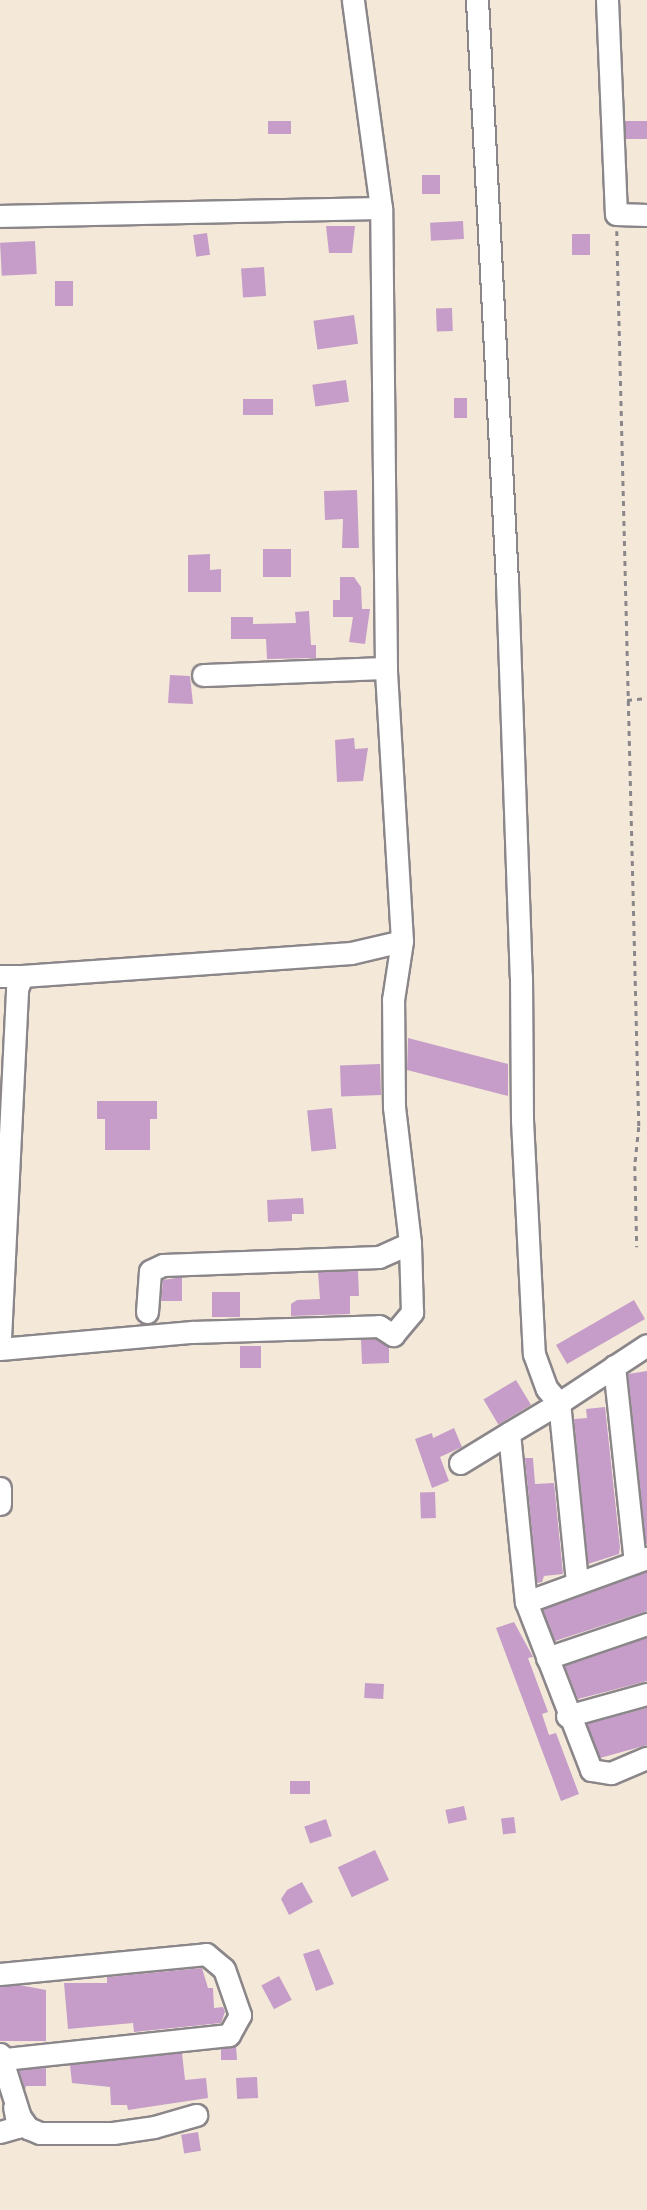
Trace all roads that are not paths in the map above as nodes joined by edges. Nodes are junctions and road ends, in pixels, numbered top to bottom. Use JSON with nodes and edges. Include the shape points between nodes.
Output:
{"nodes":[{"id":1,"x":353,"y":0,"type":"edge"},
{"id":2,"x":477,"y":0,"type":"edge"},
{"id":3,"x":607,"y":0,"type":"edge"},
{"id":4,"x":381,"y":208,"type":"junction"},
{"id":5,"x":647,"y":215,"type":"edge"},
{"id":6,"x":0,"y":216,"type":"edge"},
{"id":7,"x":386,"y":668,"type":"junction"},
{"id":8,"x":203,"y":676,"type":"dead end"},
{"id":9,"x":402,"y":941,"type":"junction"},
{"id":10,"x":0,"y":976,"type":"edge"},
{"id":11,"x":22,"y":976,"type":"junction"},
{"id":12,"x":410,"y":1243,"type":"junction"},
{"id":13,"x":147,"y":1312,"type":"dead end"},
{"id":14,"x":0,"y":1339,"type":"edge"},
{"id":15,"x":647,"y":1345,"type":"edge"},
{"id":16,"x":0,"y":1349,"type":"edge"},
{"id":17,"x":614,"y":1366,"type":"junction"},
{"id":18,"x":559,"y":1403,"type":"junction"},
{"id":19,"x":509,"y":1433,"type":"junction"},
{"id":20,"x":460,"y":1464,"type":"dead end"},
{"id":21,"x":0,"y":1488,"type":"edge"},
{"id":22,"x":0,"y":1504,"type":"edge"},
{"id":23,"x":641,"y":1560,"type":"edge"},
{"id":24,"x":577,"y":1582,"type":"junction"},
{"id":25,"x":526,"y":1602,"type":"junction"},
{"id":26,"x":647,"y":1624,"type":"edge"},
{"id":27,"x":547,"y":1658,"type":"junction"},
{"id":28,"x":647,"y":1694,"type":"edge"},
{"id":29,"x":567,"y":1716,"type":"junction"},
{"id":30,"x":647,"y":1758,"type":"edge"},
{"id":31,"x":0,"y":1974,"type":"edge"},
{"id":32,"x":1,"y":2056,"type":"edge"},
{"id":33,"x":12,"y":2098,"type":"junction"},
{"id":34,"x":196,"y":2115,"type":"dead end"},
{"id":35,"x":0,"y":2132,"type":"edge"}],
"edges":[{"from":1,"to":4,"type":"street"},
{"from":2,"to":18,"type":"street","via":[[507,582],[522,1120],[534,1354],[547,1389]]},
{"from":3,"to":5,"type":"street","via":[[616,214]]},
{"from":4,"to":6,"type":"street"},
{"from":4,"to":7,"type":"street"},
{"from":7,"to":8,"type":"street"},
{"from":7,"to":9,"type":"street"},
{"from":9,"to":11,"type":"street","via":[[351,953]]},
{"from":9,"to":12,"type":"street","via":[[393,1000],[394,1108]]},
{"from":10,"to":11,"type":"street"},
{"from":11,"to":14,"type":"street","via":[[17,989]]},
{"from":12,"to":13,"type":"street","via":[[379,1257],[163,1265],[150,1271]]},
{"from":12,"to":16,"type":"street","via":[[412,1312],[393,1335],[379,1326],[192,1332]]},
{"from":15,"to":17,"type":"street"},
{"from":17,"to":18,"type":"street"},
{"from":17,"to":23,"type":"street"},
{"from":18,"to":19,"type":"street"},
{"from":18,"to":24,"type":"street"},
{"from":19,"to":20,"type":"street"},
{"from":19,"to":25,"type":"street"},
{"from":21,"to":22,"type":"street"},
{"from":23,"to":24,"type":"street"},
{"from":24,"to":25,"type":"street"},
{"from":25,"to":27,"type":"street"},
{"from":26,"to":27,"type":"street"},
{"from":27,"to":29,"type":"street"},
{"from":28,"to":29,"type":"street"},
{"from":29,"to":30,"type":"street","via":[[585,1762],[595,1773],[611,1773]]},
{"from":31,"to":32,"type":"street","via":[[205,1954],[224,1969],[240,2015],[229,2035]]},
{"from":32,"to":33,"type":"street"},
{"from":33,"to":34,"type":"street","via":[[28,2128],[40,2133],[113,2133]]},
{"from":33,"to":35,"type":"street","via":[[18,2127]]}]}
